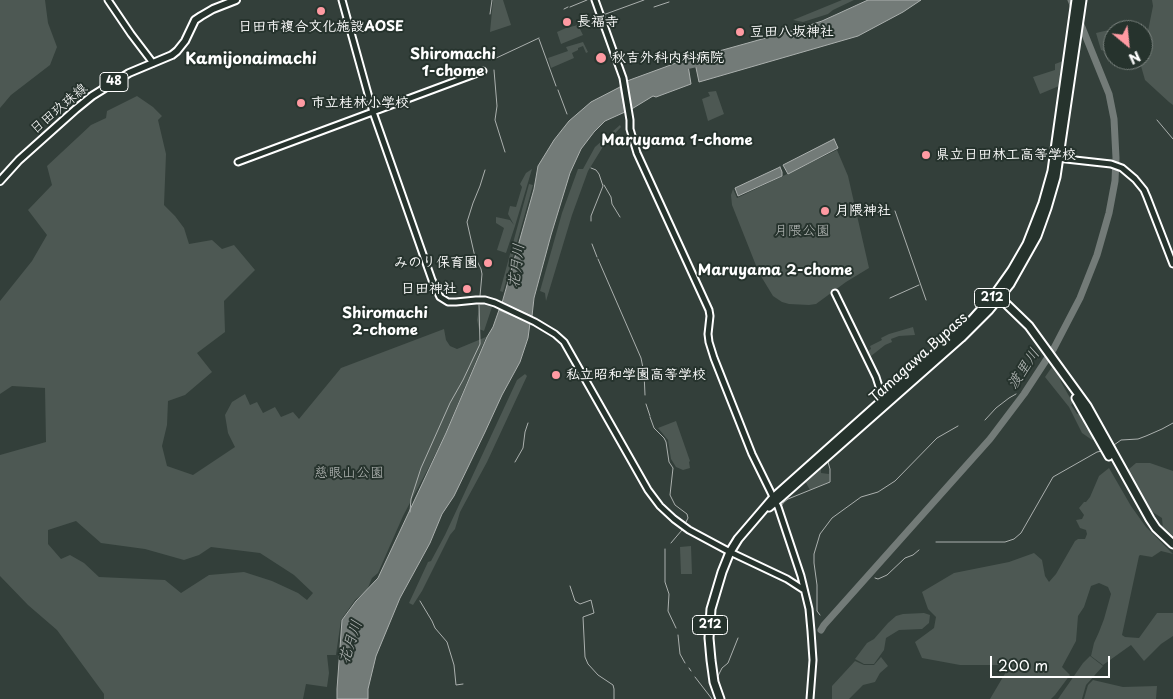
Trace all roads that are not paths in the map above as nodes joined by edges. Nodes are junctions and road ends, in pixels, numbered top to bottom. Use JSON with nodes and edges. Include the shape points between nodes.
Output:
{"nodes":[{"id":1,"x":108,"y":0,"type":"edge"},
{"id":2,"x":236,"y":0,"type":"edge"},
{"id":3,"x":342,"y":0,"type":"edge"},
{"id":4,"x":595,"y":0,"type":"edge"},
{"id":5,"x":1080,"y":2,"type":"edge"},
{"id":6,"x":153,"y":63,"type":"junction"},
{"id":7,"x":483,"y":71,"type":"dead end"},
{"id":8,"x":373,"y":112,"type":"junction"},
{"id":9,"x":1057,"y":158,"type":"junction"},
{"id":10,"x":238,"y":162,"type":"dead end"},
{"id":11,"x":0,"y":181,"type":"edge"},
{"id":12,"x":1173,"y":264,"type":"edge"},
{"id":13,"x":1010,"y":284,"type":"junction"},
{"id":14,"x":835,"y":293,"type":"dead end"},
{"id":15,"x":997,"y":296,"type":"junction"},
{"id":16,"x":990,"y":310,"type":"junction"},
{"id":17,"x":1014,"y":311,"type":"junction"},
{"id":18,"x":1062,"y":371,"type":"junction"},
{"id":19,"x":886,"y":402,"type":"junction"},
{"id":20,"x":775,"y":499,"type":"junction"},
{"id":21,"x":1173,"y":544,"type":"edge"},
{"id":22,"x":1173,"y":548,"type":"edge"},
{"id":23,"x":730,"y":552,"type":"junction"},
{"id":24,"x":804,"y":590,"type":"junction"},
{"id":25,"x":720,"y":699,"type":"edge"},
{"id":26,"x":810,"y":699,"type":"edge"}],
"edges":[{"from":1,"to":6,"type":"street"},
{"from":2,"to":6,"type":"main road","name":"日田玖珠線","number":"48","via":[[195,20],[177,51]]},
{"from":3,"to":8,"type":"street"},
{"from":4,"to":20,"type":"street","via":[[624,78],[630,129],[637,153],[709,310],[708,334],[714,358],[752,454]]},
{"from":5,"to":9,"type":"highway","name":"Tamagawa Bypass","number":"212"},
{"from":5,"to":9,"type":"highway","name":"Tamagawa Bypass","number":"212","via":[[1074,18]]},
{"from":6,"to":11,"type":"main road","name":"日田玖珠線","number":"48","via":[[129,73],[92,96],[19,160]]},
{"from":7,"to":8,"type":"street"},
{"from":8,"to":10,"type":"street"},
{"from":8,"to":23,"type":"street","via":[[440,297],[448,302],[485,300],[555,334],[564,342],[655,500],[689,530]]},
{"from":9,"to":12,"type":"street","via":[[1122,168],[1144,190]]},
{"from":9,"to":13,"type":"highway","name":"Tamagawa Bypass","number":"212","via":[[1054,186],[1042,222]]},
{"from":9,"to":15,"type":"highway","name":"Tamagawa Bypass","number":"212","via":[[1032,232]]},
{"from":13,"to":15,"type":"highway","name":"Tamagawa Bypass","number":"212"},
{"from":13,"to":17,"type":"highway","via":[[1008,301]]},
{"from":14,"to":19,"type":"street"},
{"from":15,"to":16,"type":"highway","name":"Tamagawa Bypass","number":"212"},
{"from":15,"to":17,"type":"highway"},
{"from":15,"to":19,"type":"highway","name":"Tamagawa Bypass","number":"212"},
{"from":16,"to":17,"type":"highway","via":[[1001,306]]},
{"from":16,"to":19,"type":"highway","name":"Tamagawa Bypass","number":"212"},
{"from":17,"to":18,"type":"highway"},
{"from":18,"to":21,"type":"highway","via":[[1087,406],[1150,519]]},
{"from":18,"to":22,"type":"highway","via":[[1141,513],[1154,532]]},
{"from":19,"to":20,"type":"highway","name":"Tamagawa Bypass","number":"212"},
{"from":20,"to":23,"type":"highway","number":"212"},
{"from":20,"to":24,"type":"street"},
{"from":23,"to":24,"type":"street"},
{"from":23,"to":25,"type":"highway","number":"212","via":[[711,609],[709,638],[710,660]]},
{"from":24,"to":26,"type":"street","via":[[813,660]]}]}
